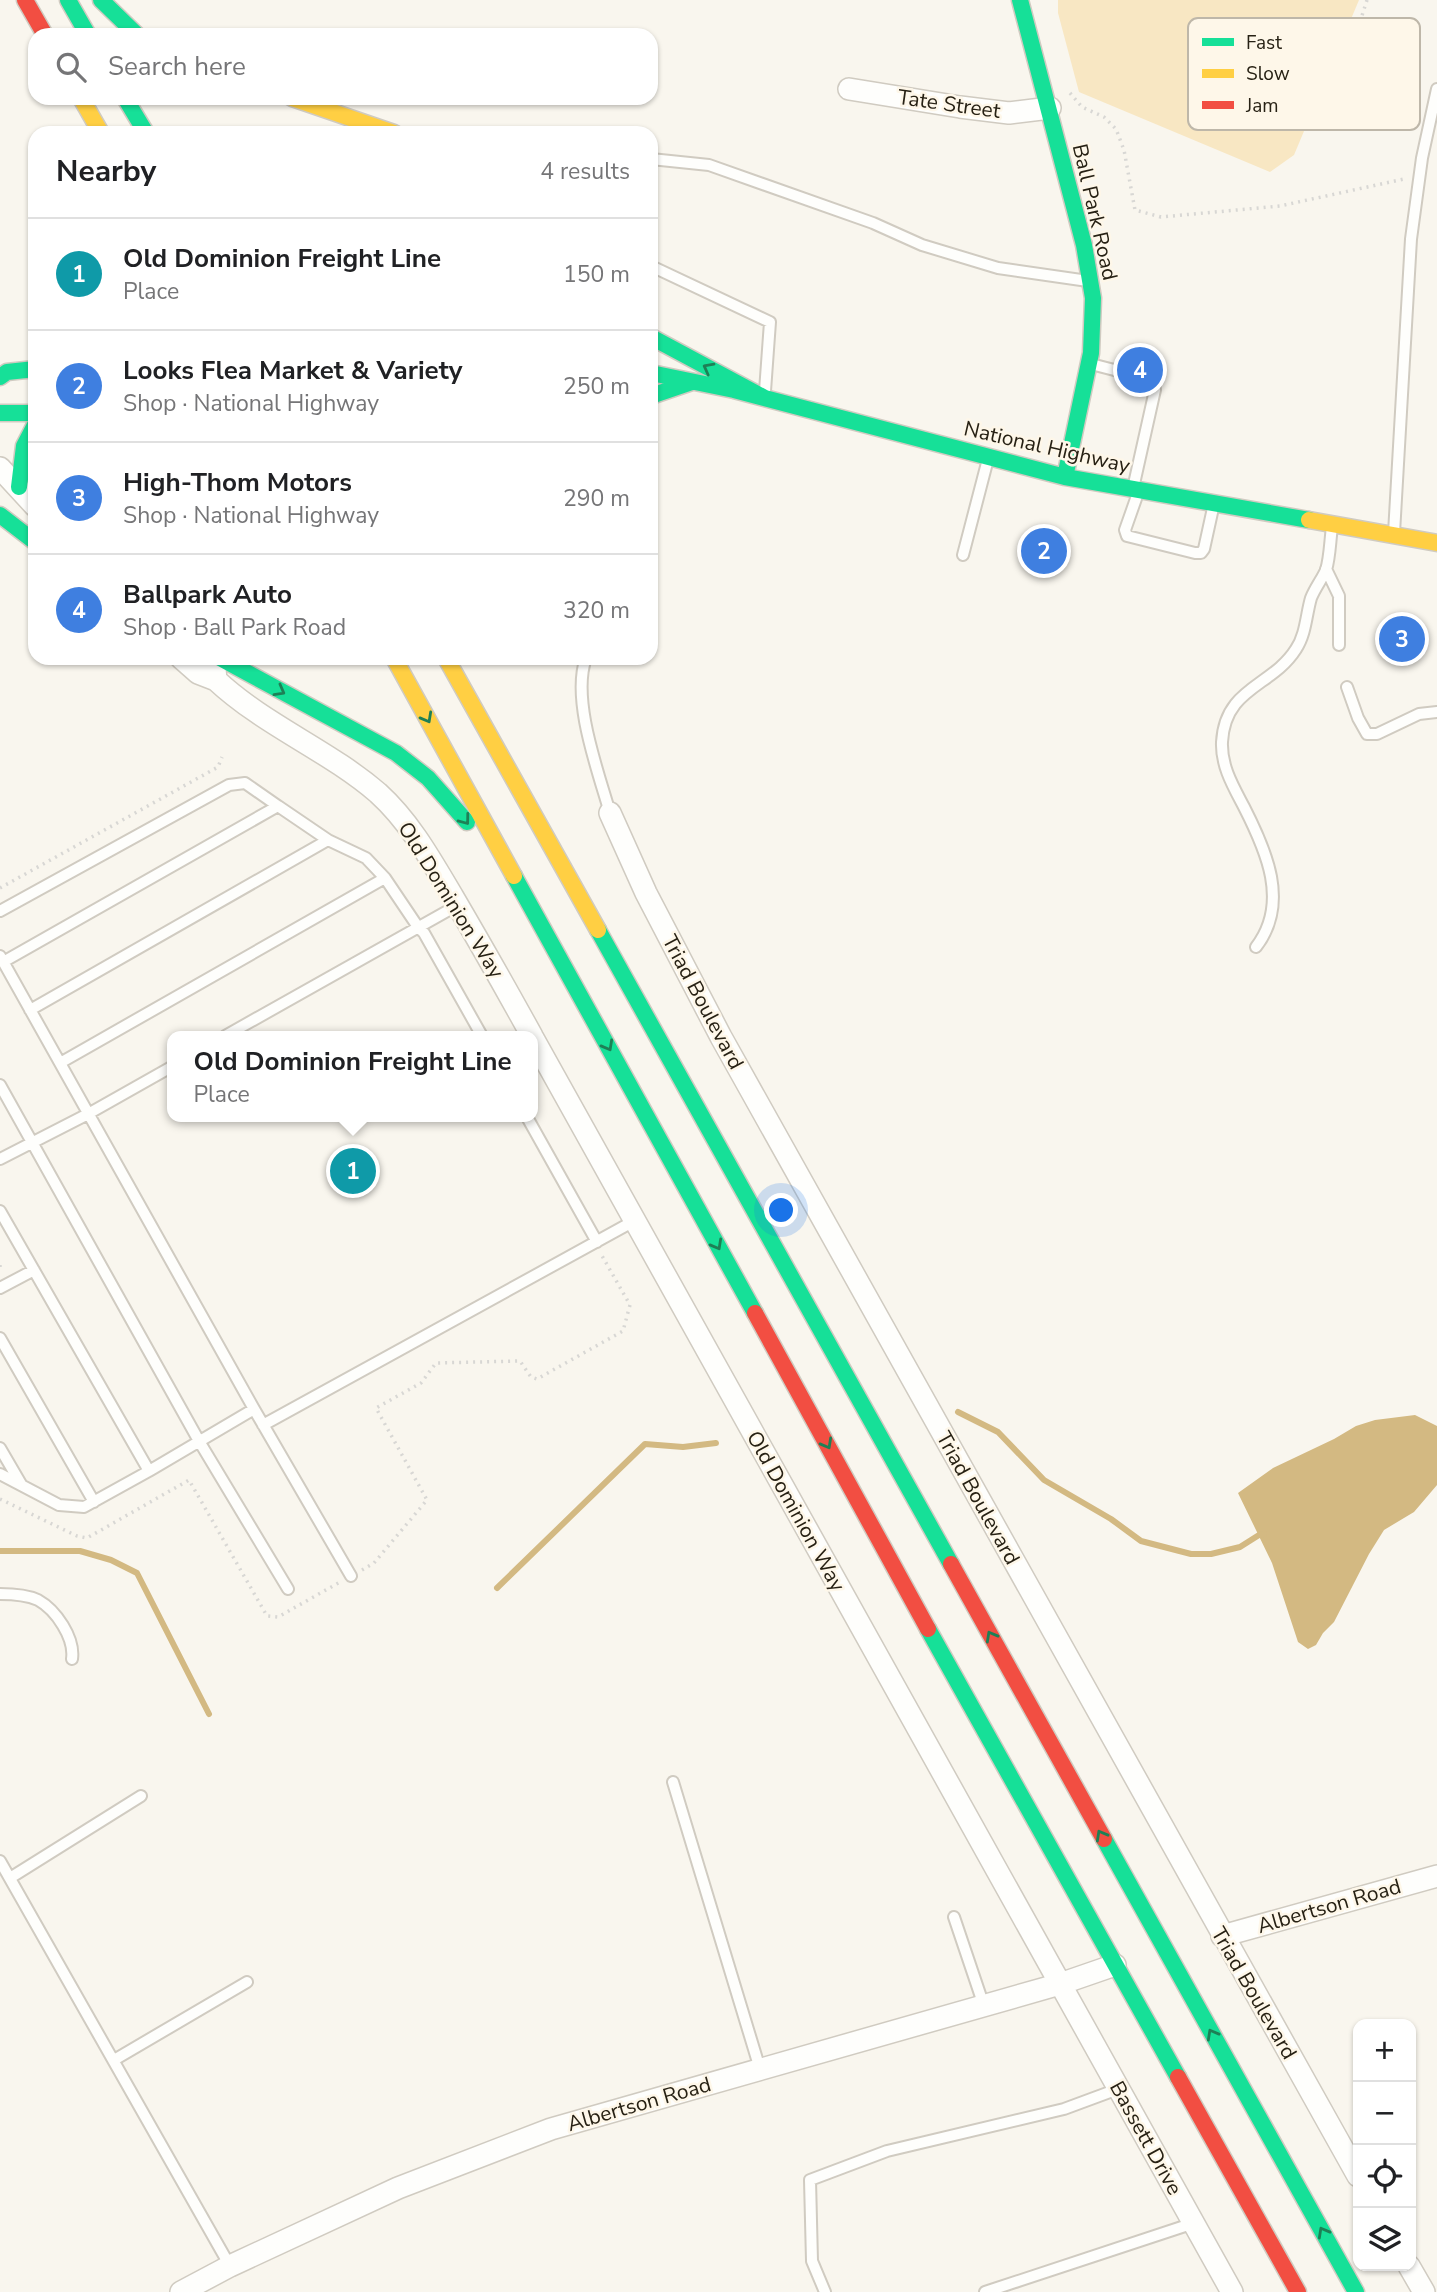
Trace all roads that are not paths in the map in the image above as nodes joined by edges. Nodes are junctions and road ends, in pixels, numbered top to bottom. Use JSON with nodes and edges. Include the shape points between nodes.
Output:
{"nodes":[{"id":1,"x":25,"y":0,"type":"edge"},
{"id":2,"x":68,"y":0,"type":"edge"},
{"id":3,"x":101,"y":0,"type":"edge"},
{"id":4,"x":1020,"y":0,"type":"edge"},
{"id":5,"x":41,"y":28,"type":"edge"},
{"id":6,"x":84,"y":28,"type":"edge"},
{"id":7,"x":129,"y":28,"type":"edge"},
{"id":8,"x":849,"y":89,"type":"dead end"},
{"id":9,"x":1437,"y":89,"type":"edge"},
{"id":10,"x":85,"y":105,"type":"edge"},
{"id":11,"x":129,"y":105,"type":"edge"},
{"id":12,"x":312,"y":105,"type":"edge"},
{"id":13,"x":1049,"y":108,"type":"junction"},
{"id":14,"x":97,"y":126,"type":"edge"},
{"id":15,"x":142,"y":126,"type":"edge"},
{"id":16,"x":374,"y":126,"type":"edge"},
{"id":17,"x":658,"y":160,"type":"edge"},
{"id":18,"x":658,"y":269,"type":"edge"},
{"id":19,"x":1091,"y":282,"type":"junction"},
{"id":20,"x":658,"y":341,"type":"edge"},
{"id":21,"x":1088,"y":363,"type":"junction"},
{"id":22,"x":28,"y":370,"type":"edge"},
{"id":23,"x":658,"y":375,"type":"edge"},
{"id":24,"x":0,"y":377,"type":"edge"},
{"id":25,"x":692,"y":382,"type":"junction"},
{"id":26,"x":658,"y":394,"type":"edge"},
{"id":27,"x":765,"y":398,"type":"junction"},
{"id":28,"x":0,"y":413,"type":"edge"},
{"id":29,"x":28,"y":413,"type":"edge"},
{"id":30,"x":28,"y":438,"type":"edge"},
{"id":31,"x":988,"y":457,"type":"junction"},
{"id":32,"x":0,"y":468,"type":"edge"},
{"id":33,"x":1065,"y":477,"type":"junction"},
{"id":34,"x":19,"y":487,"type":"junction"},
{"id":35,"x":1136,"y":489,"type":"junction"},
{"id":36,"x":28,"y":498,"type":"edge"},
{"id":37,"x":1214,"y":503,"type":"junction"},
{"id":38,"x":0,"y":515,"type":"edge"},
{"id":39,"x":1332,"y":524,"type":"junction"},
{"id":40,"x":1394,"y":536,"type":"junction"},
{"id":41,"x":28,"y":537,"type":"edge"},
{"id":42,"x":1437,"y":543,"type":"edge"},
{"id":43,"x":963,"y":555,"type":"dead end"},
{"id":44,"x":1326,"y":569,"type":"junction"},
{"id":45,"x":1339,"y":645,"type":"dead end"},
{"id":46,"x":189,"y":665,"type":"edge"},
{"id":47,"x":215,"y":665,"type":"edge"},
{"id":48,"x":233,"y":665,"type":"edge"},
{"id":49,"x":398,"y":665,"type":"edge"},
{"id":50,"x":450,"y":665,"type":"edge"},
{"id":51,"x":585,"y":665,"type":"edge"},
{"id":52,"x":474,"y":675,"type":"dead end"},
{"id":53,"x":216,"y":680,"type":"junction"},
{"id":54,"x":1347,"y":687,"type":"dead end"},
{"id":55,"x":1437,"y":712,"type":"edge"},
{"id":56,"x":513,"y":777,"type":"junction"},
{"id":57,"x":278,"y":806,"type":"junction"},
{"id":58,"x":610,"y":813,"type":"joint"},
{"id":59,"x":328,"y":840,"type":"junction"},
{"id":60,"x":385,"y":877,"type":"junction"},
{"id":61,"x":458,"y":905,"type":"junction"},
{"id":62,"x":0,"y":911,"type":"edge"},
{"id":63,"x":418,"y":927,"type":"junction"},
{"id":64,"x":1256,"y":947,"type":"dead end"},
{"id":65,"x":2,"y":959,"type":"edge"},
{"id":66,"x":30,"y":1010,"type":"junction"},
{"id":67,"x":590,"y":1013,"type":"junction"},
{"id":68,"x":234,"y":1031,"type":"edge"},
{"id":69,"x":479,"y":1031,"type":"edge"},
{"id":70,"x":530,"y":1031,"type":"edge"},
{"id":71,"x":538,"y":1046,"type":"edge"},
{"id":72,"x":60,"y":1063,"type":"junction"},
{"id":73,"x":167,"y":1069,"type":"edge"},
{"id":74,"x":0,"y":1085,"type":"edge"},
{"id":75,"x":88,"y":1114,"type":"junction"},
{"id":76,"x":530,"y":1122,"type":"edge"},
{"id":77,"x":32,"y":1143,"type":"junction"},
{"id":78,"x":0,"y":1159,"type":"edge"},
{"id":79,"x":0,"y":1211,"type":"edge"},
{"id":80,"x":634,"y":1221,"type":"junction"},
{"id":81,"x":596,"y":1242,"type":"junction"},
{"id":82,"x":34,"y":1270,"type":"junction"},
{"id":83,"x":0,"y":1288,"type":"edge"},
{"id":84,"x":0,"y":1338,"type":"edge"},
{"id":85,"x":254,"y":1409,"type":"junction"},
{"id":86,"x":263,"y":1426,"type":"junction"},
{"id":87,"x":199,"y":1441,"type":"junction"},
{"id":88,"x":0,"y":1448,"type":"edge"},
{"id":89,"x":149,"y":1472,"type":"junction"},
{"id":90,"x":0,"y":1474,"type":"edge"},
{"id":91,"x":21,"y":1485,"type":"junction"},
{"id":92,"x":94,"y":1502,"type":"junction"},
{"id":93,"x":351,"y":1576,"type":"road end"},
{"id":94,"x":288,"y":1589,"type":"dead end"},
{"id":95,"x":0,"y":1594,"type":"edge"},
{"id":96,"x":72,"y":1659,"type":"dead end"},
{"id":97,"x":673,"y":1782,"type":"dead end"},
{"id":98,"x":141,"y":1797,"type":"dead end"},
{"id":99,"x":1,"y":1864,"type":"edge"},
{"id":100,"x":1437,"y":1876,"type":"edge"},
{"id":101,"x":10,"y":1878,"type":"junction"},
{"id":102,"x":954,"y":1917,"type":"dead end"},
{"id":103,"x":1222,"y":1936,"type":"junction"},
{"id":104,"x":1115,"y":1965,"type":"junction"},
{"id":105,"x":247,"y":1982,"type":"dead end"},
{"id":106,"x":1060,"y":1984,"type":"junction"},
{"id":107,"x":984,"y":2006,"type":"junction"},
{"id":108,"x":114,"y":2060,"type":"junction"},
{"id":109,"x":760,"y":2069,"type":"junction"},
{"id":110,"x":1118,"y":2089,"type":"junction"},
{"id":111,"x":1353,"y":2167,"type":"edge"},
{"id":112,"x":1194,"y":2224,"type":"junction"},
{"id":113,"x":230,"y":2266,"type":"junction"},
{"id":114,"x":1412,"y":2271,"type":"edge"},
{"id":115,"x":181,"y":2292,"type":"edge"},
{"id":116,"x":825,"y":2292,"type":"edge"},
{"id":117,"x":985,"y":2292,"type":"edge"},
{"id":118,"x":1232,"y":2292,"type":"edge"},
{"id":119,"x":1298,"y":2292,"type":"edge"},
{"id":120,"x":1356,"y":2292,"type":"edge"},
{"id":121,"x":1424,"y":2292,"type":"edge"}],
"edges":[{"from":1,"to":5,"type":"main road"},
{"from":2,"to":6,"type":"main road"},
{"from":3,"to":7,"type":"main road"},
{"from":4,"to":13,"type":"main road","name":"Ball Park Road"},
{"from":8,"to":13,"type":"street","name":"Tate Street","via":[[1009,113]]},
{"from":9,"to":40,"type":"lane","via":[[1411,239]]},
{"from":10,"to":14,"type":"main road"},
{"from":11,"to":15,"type":"main road"},
{"from":12,"to":16,"type":"main road"},
{"from":13,"to":19,"type":"main road","name":"Ball Park Road"},
{"from":17,"to":19,"type":"lane","via":[[709,165],[922,245],[998,268]]},
{"from":18,"to":27,"type":"lane","via":[[770,322]]},
{"from":19,"to":21,"type":"main road","name":"Ball Park Road"},
{"from":27,"to":20,"type":"main road","one_way":true},
{"from":21,"to":33,"type":"main road","name":"Ball Park Road"},
{"from":21,"to":35,"type":"lane","via":[[1154,384]]},
{"from":22,"to":24,"type":"main road"},
{"from":23,"to":25,"type":"main road","name":"National Highway"},
{"from":25,"to":26,"type":"main road"},
{"from":25,"to":27,"type":"main road","name":"National Highway"},
{"from":27,"to":31,"type":"main road","name":"National Highway"},
{"from":28,"to":29,"type":"main road"},
{"from":30,"to":34,"type":"main road"},
{"from":31,"to":33,"type":"main road","name":"National Highway"},
{"from":31,"to":43,"type":"lane"},
{"from":32,"to":34,"type":"street"},
{"from":33,"to":35,"type":"main road","name":"National Highway"},
{"from":34,"to":36,"type":"street"},
{"from":35,"to":37,"type":"main road","name":"National Highway"},
{"from":35,"to":37,"type":"lane","via":[[1127,536],[1195,553],[1204,549]]},
{"from":37,"to":39,"type":"main road","name":"National Highway"},
{"from":38,"to":41,"type":"main road"},
{"from":39,"to":40,"type":"main road","name":"National Highway"},
{"from":39,"to":44,"type":"lane"},
{"from":40,"to":42,"type":"main road","name":"National Highway"},
{"from":44,"to":45,"type":"lane","via":[[1339,596]]},
{"from":44,"to":64,"type":"lane","via":[[1311,597],[1296,650],[1246,691],[1226,719],[1222,743],[1225,770],[1253,825],[1274,892],[1272,920]]},
{"from":46,"to":53,"type":"street","name":"Old Dominion Way"},
{"from":47,"to":53,"type":"street"},
{"from":48,"to":67,"type":"main road","one_way":true,"via":[[396,754],[428,778],[467,820],[497,874]]},
{"from":49,"to":67,"type":"main road","one_way":true},
{"from":50,"to":56,"type":"main road"},
{"from":51,"to":58,"type":"lane","via":[[581,694]]},
{"from":52,"to":56,"type":"main road"},
{"from":53,"to":61,"type":"street","name":"Old Dominion Way","via":[[379,794],[427,853]]},
{"from":54,"to":55,"type":"lane","via":[[1367,734]]},
{"from":120,"to":56,"type":"main road","one_way":true},
{"from":57,"to":59,"type":"lane"},
{"from":57,"to":62,"type":"lane","via":[[245,783],[229,785]]},
{"from":57,"to":65,"type":"lane"},
{"from":58,"to":103,"type":"street","name":"Triad Boulevard","via":[[646,894],[721,1037]]},
{"from":59,"to":60,"type":"lane","via":[[366,858]]},
{"from":59,"to":66,"type":"lane"},
{"from":60,"to":63,"type":"lane"},
{"from":60,"to":72,"type":"lane"},
{"from":61,"to":63,"type":"lane"},
{"from":61,"to":70,"type":"street","name":"Old Dominion Way"},
{"from":63,"to":68,"type":"lane"},
{"from":63,"to":69,"type":"lane"},
{"from":65,"to":66,"type":"lane"},
{"from":66,"to":72,"type":"lane"},
{"from":67,"to":104,"type":"main road","one_way":true},
{"from":71,"to":80,"type":"street","name":"Old Dominion Way"},
{"from":72,"to":75,"type":"lane"},
{"from":73,"to":75,"type":"lane"},
{"from":74,"to":77,"type":"lane"},
{"from":75,"to":77,"type":"lane"},
{"from":75,"to":85,"type":"lane"},
{"from":76,"to":81,"type":"lane"},
{"from":77,"to":78,"type":"lane"},
{"from":77,"to":87,"type":"lane"},
{"from":79,"to":82,"type":"lane"},
{"from":80,"to":81,"type":"lane"},
{"from":80,"to":106,"type":"street","name":"Old Dominion Way"},
{"from":81,"to":86,"type":"lane"},
{"from":82,"to":83,"type":"lane"},
{"from":82,"to":89,"type":"lane"},
{"from":84,"to":92,"type":"lane"},
{"from":85,"to":86,"type":"lane"},
{"from":85,"to":87,"type":"lane"},
{"from":86,"to":93,"type":"lane"},
{"from":87,"to":89,"type":"lane"},
{"from":87,"to":94,"type":"lane"},
{"from":88,"to":91,"type":"lane"},
{"from":89,"to":92,"type":"lane"},
{"from":90,"to":91,"type":"lane"},
{"from":91,"to":92,"type":"lane","via":[[59,1505],[84,1507]]},
{"from":95,"to":96,"type":"lane","via":[[36,1599],[49,1607],[68,1636],[74,1650]]},
{"from":97,"to":109,"type":"lane"},
{"from":98,"to":101,"type":"lane"},
{"from":99,"to":101,"type":"lane"},
{"from":100,"to":103,"type":"street","name":"Albertson Road"},
{"from":101,"to":108,"type":"lane"},
{"from":102,"to":107,"type":"lane"},
{"from":103,"to":111,"type":"street","name":"Triad Boulevard"},
{"from":104,"to":106,"type":"street","name":"Albertson Road"},
{"from":104,"to":119,"type":"main road"},
{"from":105,"to":108,"type":"lane"},
{"from":106,"to":107,"type":"street","name":"Albertson Road"},
{"from":106,"to":110,"type":"street","name":"Bassett Drive"},
{"from":107,"to":109,"type":"street","name":"Albertson Road"},
{"from":108,"to":113,"type":"lane"},
{"from":109,"to":113,"type":"street","name":"Albertson Road","via":[[551,2129],[398,2188]]},
{"from":110,"to":112,"type":"street","name":"Bassett Drive"},
{"from":110,"to":116,"type":"lane","via":[[1064,2109],[887,2151],[810,2180],[812,2261]]},
{"from":112,"to":117,"type":"lane"},
{"from":112,"to":118,"type":"street","name":"Bassett Drive"},
{"from":113,"to":115,"type":"street","name":"Albertson Road"},
{"from":114,"to":121,"type":"street"}]}
